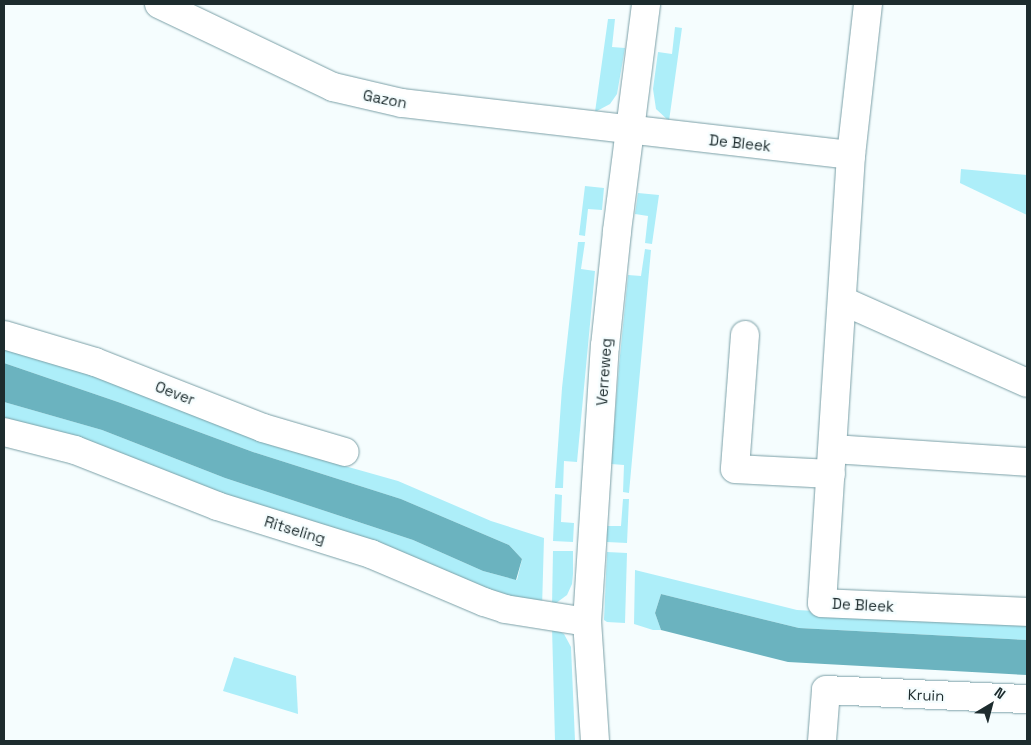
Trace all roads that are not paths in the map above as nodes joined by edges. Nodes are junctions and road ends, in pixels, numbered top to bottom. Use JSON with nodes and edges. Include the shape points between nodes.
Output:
{"nodes":[{"id":1,"x":159,"y":4,"type":"edge"},
{"id":2,"x":646,"y":4,"type":"edge"},
{"id":3,"x":868,"y":4,"type":"edge"},
{"id":4,"x":630,"y":129,"type":"junction"},
{"id":5,"x":851,"y":155,"type":"junction"},
{"id":6,"x":843,"y":301,"type":"junction"},
{"id":7,"x":4,"y":335,"type":"edge"},
{"id":8,"x":745,"y":335,"type":"dead end"},
{"id":9,"x":1027,"y":384,"type":"edge"},
{"id":10,"x":4,"y":432,"type":"edge"},
{"id":11,"x":345,"y":452,"type":"dead end"},
{"id":12,"x":832,"y":461,"type":"junction"},
{"id":13,"x":1027,"y":462,"type":"edge"},
{"id":14,"x":1027,"y":612,"type":"edge"},
{"id":15,"x":586,"y":622,"type":"junction"},
{"id":16,"x":1027,"y":699,"type":"edge"},
{"id":17,"x":595,"y":741,"type":"edge"},
{"id":18,"x":822,"y":741,"type":"edge"}],
"edges":[{"from":1,"to":4,"type":"street","name":"Gazon","via":[[333,88],[402,103]]},
{"from":2,"to":4,"type":"street","name":"Verreweg"},
{"from":3,"to":5,"type":"street","name":"De Bleek"},
{"from":4,"to":5,"type":"street","name":"De Bleek"},
{"from":4,"to":15,"type":"street","name":"Verreweg","via":[[606,346]]},
{"from":5,"to":6,"type":"street","name":"De Bleek"},
{"from":6,"to":9,"type":"street"},
{"from":6,"to":12,"type":"street","name":"De Bleek"},
{"from":7,"to":11,"type":"street","name":"Oever","via":[[95,362],[263,428]]},
{"from":8,"to":12,"type":"street","via":[[735,469]]},
{"from":10,"to":15,"type":"street","name":"Ritseling","via":[[75,450],[217,506],[371,554],[504,609]]},
{"from":12,"to":13,"type":"street"},
{"from":12,"to":14,"type":"street","name":"De Bleek","via":[[822,603]]},
{"from":15,"to":17,"type":"street","name":"Verreweg"},
{"from":16,"to":18,"type":"street","name":"Kruin","via":[[826,690]]}]}
